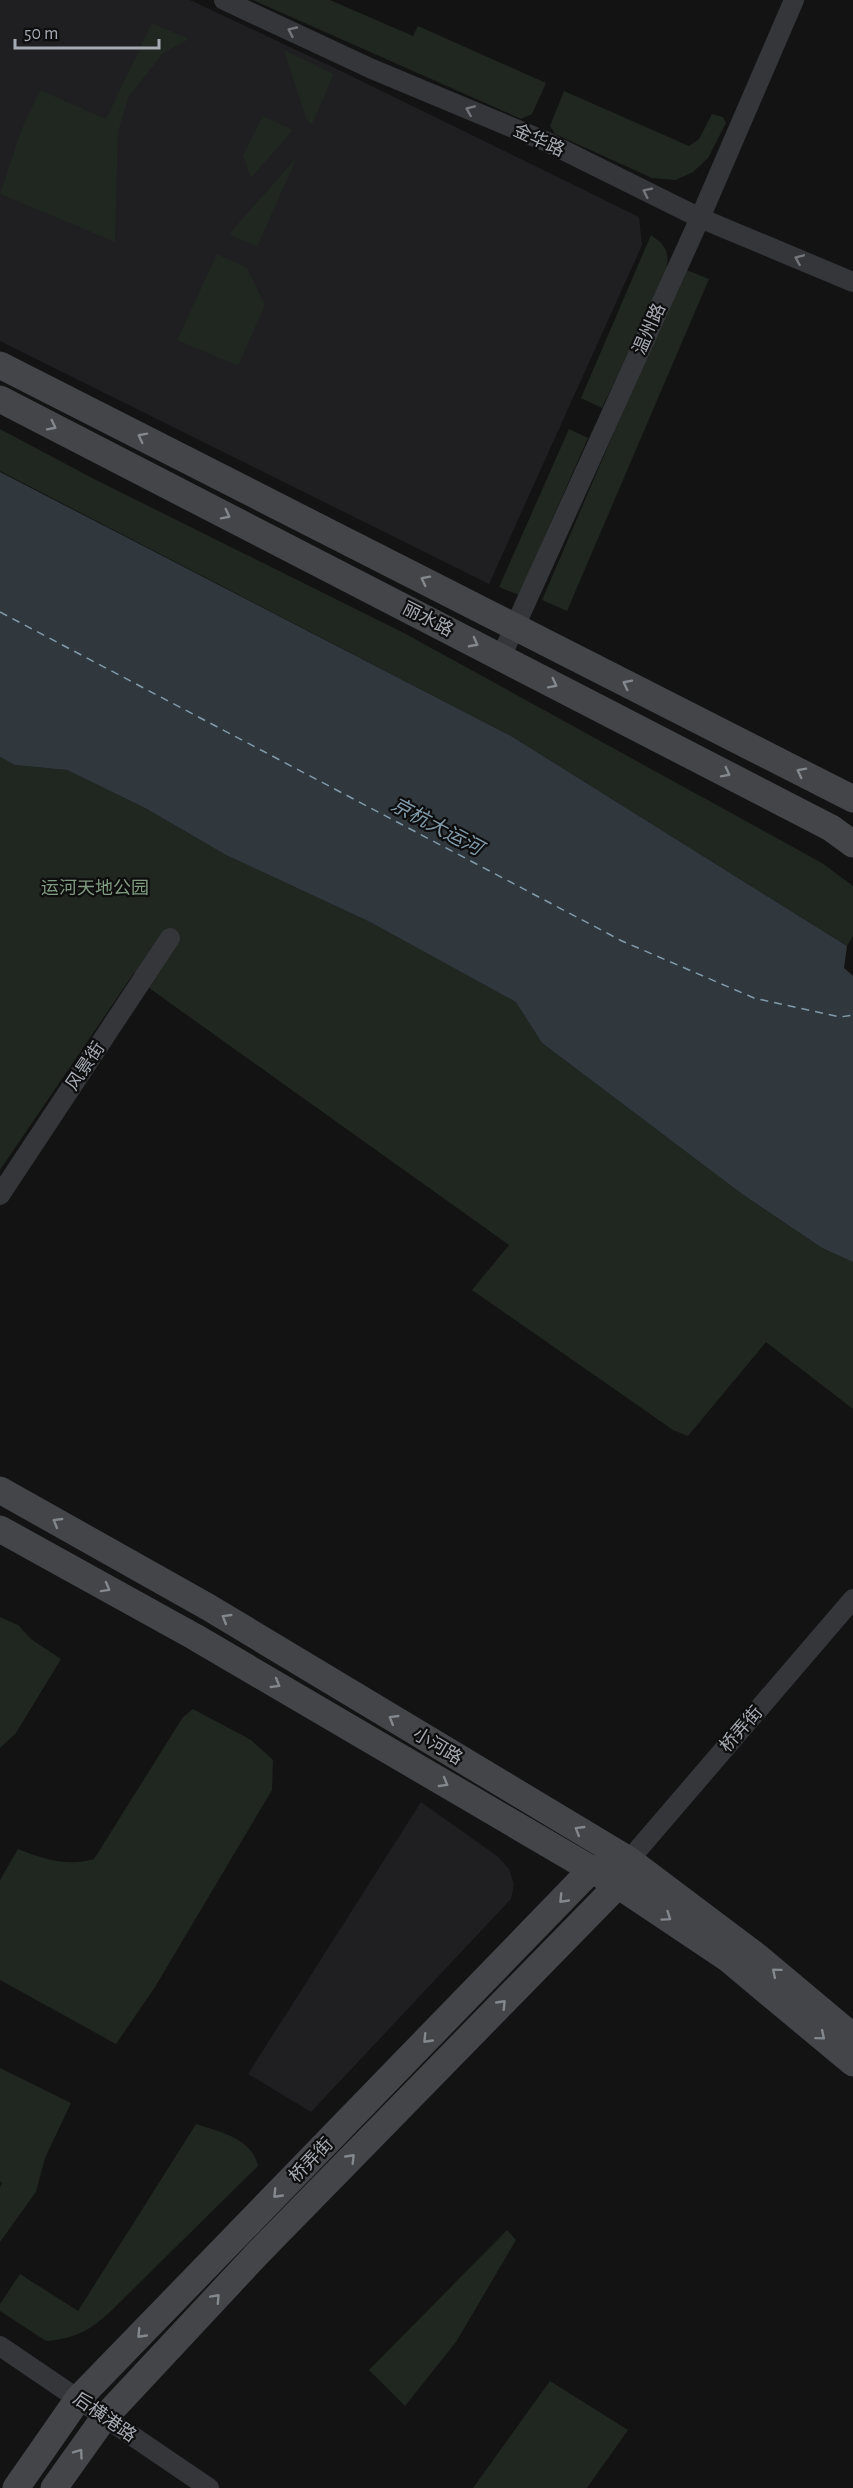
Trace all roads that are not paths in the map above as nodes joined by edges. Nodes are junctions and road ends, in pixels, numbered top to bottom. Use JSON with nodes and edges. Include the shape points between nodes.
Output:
{"nodes":[{"id":1,"x":225,"y":0,"type":"edge"},
{"id":2,"x":794,"y":0,"type":"edge"},
{"id":3,"x":700,"y":218,"type":"junction"},
{"id":4,"x":853,"y":282,"type":"edge"},
{"id":5,"x":0,"y":365,"type":"edge"},
{"id":6,"x":0,"y":399,"type":"edge"},
{"id":7,"x":514,"y":626,"type":"junction"},
{"id":8,"x":501,"y":657,"type":"junction"},
{"id":9,"x":853,"y":799,"type":"edge"},
{"id":10,"x":853,"y":844,"type":"edge"},
{"id":11,"x":170,"y":938,"type":"dead end"},
{"id":12,"x":0,"y":1195,"type":"edge"},
{"id":13,"x":0,"y":1490,"type":"edge"},
{"id":14,"x":0,"y":1529,"type":"edge"},
{"id":15,"x":853,"y":1599,"type":"edge"},
{"id":16,"x":629,"y":1860,"type":"junction"},
{"id":17,"x":591,"y":1870,"type":"junction"},
{"id":18,"x":618,"y":1885,"type":"junction"},
{"id":19,"x":853,"y":2037,"type":"edge"},
{"id":20,"x":853,"y":2063,"type":"edge"},
{"id":21,"x":0,"y":2346,"type":"edge"},
{"id":22,"x":78,"y":2399,"type":"junction"},
{"id":23,"x":104,"y":2418,"type":"junction"},
{"id":24,"x":16,"y":2488,"type":"edge"},
{"id":25,"x":54,"y":2488,"type":"edge"},
{"id":26,"x":209,"y":2488,"type":"edge"}],
"edges":[{"from":3,"to":1,"type":"street","name":"金华路","one_way":true,"via":[[547,142],[372,69]]},
{"from":2,"to":3,"type":"street","name":"温州路"},
{"from":4,"to":3,"type":"street","name":"金华路","one_way":true},
{"from":3,"to":7,"type":"street","name":"温州路"},
{"from":7,"to":5,"type":"main road","name":"丽水路","one_way":true},
{"from":6,"to":8,"type":"main road","name":"丽水路","one_way":true},
{"from":7,"to":8,"type":"street","name":"温州路"},
{"from":9,"to":7,"type":"main road","name":"丽水路","one_way":true},
{"from":8,"to":10,"type":"main road","name":"丽水路","one_way":true,"via":[[831,828]]},
{"from":11,"to":12,"type":"street","name":"风景街"},
{"from":16,"to":13,"type":"main road","name":"小河路","one_way":true,"via":[[208,1608]]},
{"from":14,"to":17,"type":"main road","name":"小河路","one_way":true,"via":[[195,1637]]},
{"from":15,"to":16,"type":"street","name":"桥弄街"},
{"from":16,"to":17,"type":"main road"},
{"from":16,"to":18,"type":"main road","name":"桥弄街"},
{"from":19,"to":16,"type":"main road","name":"小河路","one_way":true,"via":[[759,1958]]},
{"from":17,"to":18,"type":"main road","name":"小河路"},
{"from":17,"to":22,"type":"main road","name":"桥弄街","one_way":true},
{"from":18,"to":20,"type":"main road","name":"小河路","one_way":true,"via":[[727,1958]]},
{"from":23,"to":18,"type":"main road","name":"桥弄街","one_way":true,"via":[[258,2253]]},
{"from":21,"to":22,"type":"street","name":"后横港路"},
{"from":22,"to":23,"type":"street","name":"后横港路"},
{"from":22,"to":24,"type":"main road","name":"桥弄街"},
{"from":25,"to":23,"type":"main road","name":"桥弄街","one_way":true},
{"from":23,"to":26,"type":"street","name":"后横港路"}]}
